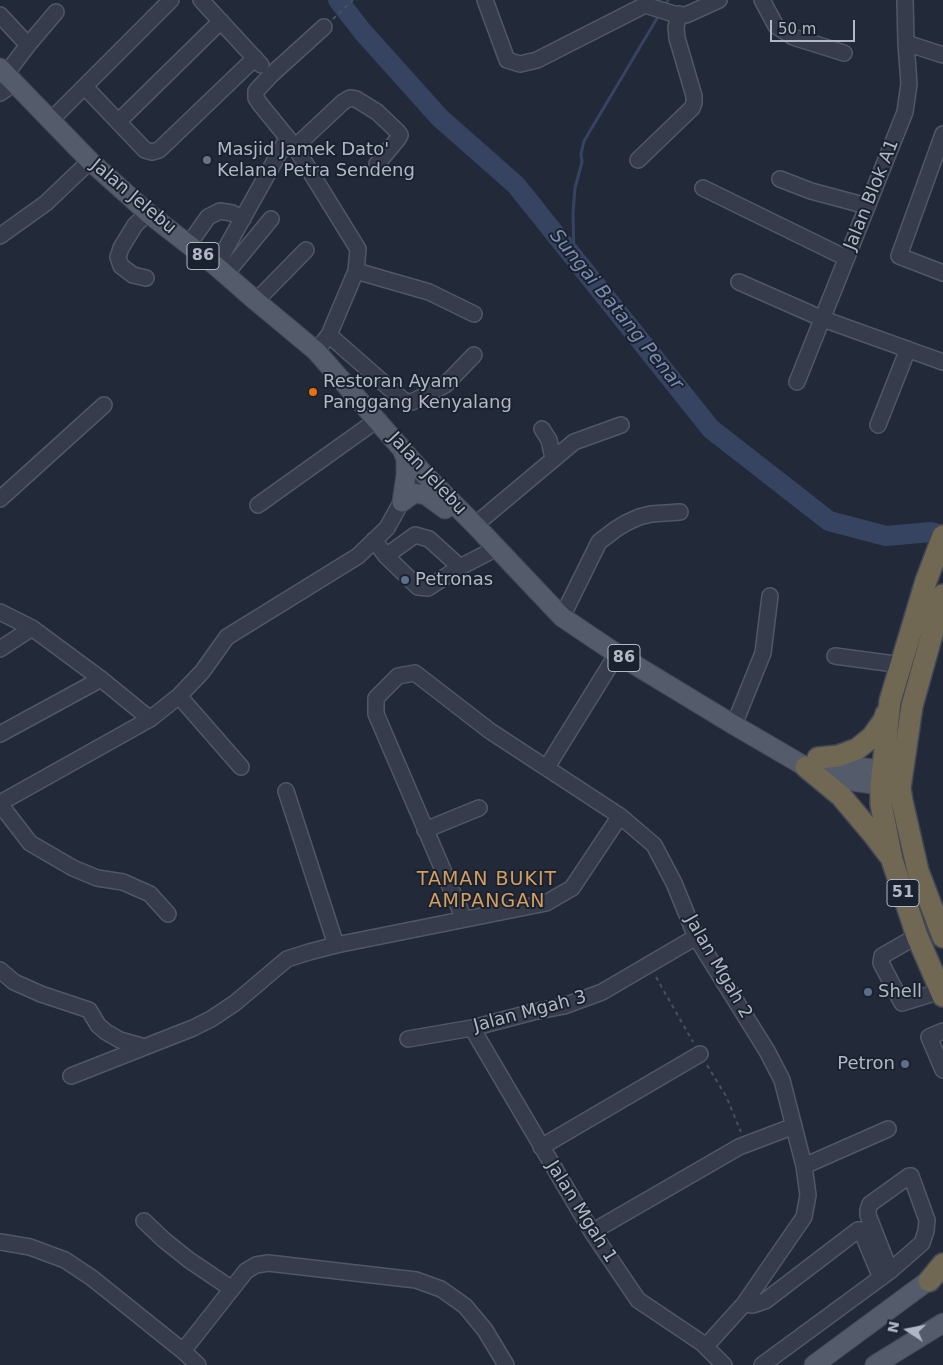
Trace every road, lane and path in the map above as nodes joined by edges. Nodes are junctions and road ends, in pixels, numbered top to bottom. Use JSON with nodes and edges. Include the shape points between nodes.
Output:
{"nodes":[{"id":1,"x":171,"y":0,"type":"edge"},
{"id":2,"x":201,"y":0,"type":"edge"},
{"id":3,"x":352,"y":0,"type":"edge"},
{"id":4,"x":485,"y":0,"type":"edge"},
{"id":5,"x":719,"y":0,"type":"edge"},
{"id":6,"x":762,"y":0,"type":"edge"},
{"id":7,"x":905,"y":0,"type":"edge"},
{"id":8,"x":56,"y":12,"type":"dead end"},
{"id":9,"x":677,"y":14,"type":"junction"},
{"id":10,"x":0,"y":15,"type":"edge"},
{"id":11,"x":220,"y":21,"type":"junction"},
{"id":12,"x":324,"y":27,"type":"joint"},
{"id":13,"x":906,"y":43,"type":"junction"},
{"id":14,"x":28,"y":45,"type":"junction"},
{"id":15,"x":844,"y":53,"type":"dead end"},
{"id":16,"x":943,"y":55,"type":"edge"},
{"id":17,"x":255,"y":58,"type":"junction"},
{"id":18,"x":271,"y":75,"type":"junction"},
{"id":19,"x":5,"y":79,"type":"edge"},
{"id":20,"x":85,"y":87,"type":"junction"},
{"id":21,"x":50,"y":121,"type":"junction"},
{"id":22,"x":118,"y":122,"type":"junction"},
{"id":23,"x":943,"y":134,"type":"edge"},
{"id":24,"x":291,"y":143,"type":"junction"},
{"id":25,"x":638,"y":160,"type":"dead end"},
{"id":26,"x":90,"y":161,"type":"junction"},
{"id":27,"x":377,"y":164,"type":"dead end"},
{"id":28,"x":780,"y":179,"type":"dead end"},
{"id":29,"x":703,"y":188,"type":"dead end"},
{"id":30,"x":867,"y":206,"type":"junction"},
{"id":31,"x":148,"y":213,"type":"junction"},
{"id":32,"x":243,"y":219,"type":"junction"},
{"id":33,"x":271,"y":219,"type":"dead end"},
{"id":34,"x":0,"y":236,"type":"edge"},
{"id":35,"x":189,"y":244,"type":"junction"},
{"id":36,"x":306,"y":250,"type":"dead end"},
{"id":37,"x":846,"y":258,"type":"junction"},
{"id":38,"x":220,"y":270,"type":"junction"},
{"id":39,"x":356,"y":271,"type":"junction"},
{"id":40,"x":943,"y":273,"type":"edge"},
{"id":41,"x":146,"y":278,"type":"dead end"},
{"id":42,"x":739,"y":282,"type":"dead end"},
{"id":43,"x":256,"y":301,"type":"junction"},
{"id":44,"x":474,"y":314,"type":"dead end"},
{"id":45,"x":823,"y":319,"type":"junction"},
{"id":46,"x":329,"y":335,"type":"junction"},
{"id":47,"x":908,"y":349,"type":"junction"},
{"id":48,"x":316,"y":351,"type":"junction"},
{"id":49,"x":474,"y":355,"type":"dead end"},
{"id":50,"x":943,"y":362,"type":"edge"},
{"id":51,"x":797,"y":382,"type":"dead end"},
{"id":52,"x":104,"y":405,"type":"dead end"},
{"id":53,"x":377,"y":420,"type":"junction"},
{"id":54,"x":878,"y":424,"type":"dead end"},
{"id":55,"x":621,"y":425,"type":"dead end"},
{"id":56,"x":542,"y":429,"type":"dead end"},
{"id":57,"x":402,"y":448,"type":"junction"},
{"id":58,"x":553,"y":458,"type":"junction"},
{"id":59,"x":423,"y":474,"type":"junction"},
{"id":60,"x":0,"y":499,"type":"edge"},
{"id":61,"x":402,"y":502,"type":"junction"},
{"id":62,"x":258,"y":505,"type":"dead end"},
{"id":63,"x":680,"y":512,"type":"dead end"},
{"id":64,"x":943,"y":536,"type":"edge"},
{"id":65,"x":486,"y":537,"type":"junction"},
{"id":66,"x":374,"y":540,"type":"junction"},
{"id":67,"x":386,"y":556,"type":"junction"},
{"id":68,"x":460,"y":568,"type":"junction"},
{"id":69,"x":770,"y":596,"type":"dead end"},
{"id":70,"x":943,"y":596,"type":"edge"},
{"id":71,"x":0,"y":612,"type":"edge"},
{"id":72,"x":562,"y":617,"type":"junction"},
{"id":73,"x":32,"y":628,"type":"junction"},
{"id":74,"x":0,"y":649,"type":"edge"},
{"id":75,"x":617,"y":654,"type":"junction"},
{"id":76,"x":835,"y":656,"type":"dead end"},
{"id":77,"x":902,"y":665,"type":"junction"},
{"id":78,"x":100,"y":679,"type":"junction"},
{"id":79,"x":179,"y":696,"type":"junction"},
{"id":80,"x":890,"y":701,"type":"junction"},
{"id":81,"x":150,"y":720,"type":"junction"},
{"id":82,"x":734,"y":725,"type":"junction"},
{"id":83,"x":0,"y":734,"type":"edge"},
{"id":84,"x":812,"y":762,"type":"junction"},
{"id":85,"x":241,"y":767,"type":"dead end"},
{"id":86,"x":547,"y":768,"type":"junction"},
{"id":87,"x":891,"y":779,"type":"junction"},
{"id":88,"x":286,"y":791,"type":"dead end"},
{"id":89,"x":0,"y":804,"type":"edge"},
{"id":90,"x":479,"y":808,"type":"dead end"},
{"id":91,"x":620,"y":816,"type":"junction"},
{"id":92,"x":425,"y":830,"type":"junction"},
{"id":93,"x":892,"y":860,"type":"junction"},
{"id":94,"x":168,"y":914,"type":"dead end"},
{"id":95,"x":464,"y":920,"type":"junction"},
{"id":96,"x":917,"y":936,"type":"junction"},
{"id":97,"x":696,"y":937,"type":"junction"},
{"id":98,"x":943,"y":937,"type":"edge"},
{"id":99,"x":336,"y":945,"type":"junction"},
{"id":100,"x":0,"y":970,"type":"edge"},
{"id":101,"x":942,"y":994,"type":"edge"},
{"id":102,"x":472,"y":1028,"type":"junction"},
{"id":103,"x":943,"y":1031,"type":"edge"},
{"id":104,"x":408,"y":1039,"type":"dead end"},
{"id":105,"x":145,"y":1047,"type":"junction"},
{"id":106,"x":700,"y":1054,"type":"dead end"},
{"id":107,"x":943,"y":1070,"type":"edge"},
{"id":108,"x":72,"y":1076,"type":"dead end"},
{"id":109,"x":794,"y":1126,"type":"junction"},
{"id":110,"x":888,"y":1129,"type":"dead end"},
{"id":111,"x":541,"y":1147,"type":"junction"},
{"id":112,"x":804,"y":1166,"type":"junction"},
{"id":113,"x":144,"y":1221,"type":"dead end"},
{"id":114,"x":592,"y":1232,"type":"junction"},
{"id":115,"x":0,"y":1242,"type":"edge"},
{"id":116,"x":943,"y":1264,"type":"edge"},
{"id":117,"x":885,"y":1274,"type":"junction"},
{"id":118,"x":936,"y":1276,"type":"edge"},
{"id":119,"x":232,"y":1289,"type":"junction"},
{"id":120,"x":744,"y":1304,"type":"junction"},
{"id":121,"x":943,"y":1322,"type":"edge"},
{"id":122,"x":706,"y":1346,"type":"junction"},
{"id":123,"x":183,"y":1351,"type":"junction"},
{"id":124,"x":198,"y":1365,"type":"edge"},
{"id":125,"x":506,"y":1365,"type":"edge"},
{"id":126,"x":724,"y":1365,"type":"edge"},
{"id":127,"x":762,"y":1365,"type":"edge"},
{"id":128,"x":814,"y":1365,"type":"edge"},
{"id":129,"x":875,"y":1365,"type":"edge"}],
"edges":[{"from":1,"to":20,"type":"street"},
{"from":2,"to":11,"type":"street"},
{"from":3,"to":12,"type":"path"},
{"from":4,"to":9,"type":"street","via":[[508,60],[520,64],[537,60],[645,5]]},
{"from":5,"to":9,"type":"street","via":[[686,15]]},
{"from":6,"to":15,"type":"street","via":[[776,26],[793,37]]},
{"from":7,"to":13,"type":"street","name":"Jalan Blok A1"},
{"from":8,"to":14,"type":"street"},
{"from":9,"to":25,"type":"street","via":[[677,38],[694,102],[692,108]]},
{"from":10,"to":14,"type":"street"},
{"from":11,"to":17,"type":"street"},
{"from":11,"to":22,"type":"street"},
{"from":12,"to":18,"type":"street"},
{"from":13,"to":16,"type":"street"},
{"from":13,"to":30,"type":"street","name":"Jalan Blok A1","via":[[909,84],[905,112]]},
{"from":14,"to":19,"type":"street"},
{"from":17,"to":18,"type":"street"},
{"from":17,"to":22,"type":"street","via":[[159,150],[146,150]]},
{"from":18,"to":24,"type":"street","via":[[256,91],[256,98]]},
{"from":19,"to":21,"type":"main road","name":"Jalan Jelebu","number":"86"},
{"from":20,"to":21,"type":"street"},
{"from":20,"to":22,"type":"street"},
{"from":21,"to":26,"type":"main road","name":"Jalan Jelebu","number":"86"},
{"from":23,"to":40,"type":"street","via":[[899,256]]},
{"from":24,"to":27,"type":"street","via":[[342,102],[356,99],[377,112],[400,135]]},
{"from":24,"to":32,"type":"street"},
{"from":24,"to":39,"type":"street","via":[[358,249]]},
{"from":26,"to":31,"type":"main road","name":"Jalan Jelebu","number":"86"},
{"from":26,"to":34,"type":"street","via":[[46,204]]},
{"from":28,"to":30,"type":"street","via":[[811,192]]},
{"from":29,"to":37,"type":"street"},
{"from":30,"to":37,"type":"street","name":"Jalan Blok A1"},
{"from":31,"to":35,"type":"main road","name":"Jalan Jelebu","number":"86"},
{"from":31,"to":41,"type":"street","via":[[131,231],[118,256],[121,266],[133,276]]},
{"from":32,"to":35,"type":"street","via":[[220,211],[208,216]]},
{"from":32,"to":38,"type":"street"},
{"from":33,"to":38,"type":"street"},
{"from":35,"to":38,"type":"main road","name":"Jalan Jelebu","number":"86"},
{"from":36,"to":43,"type":"street"},
{"from":37,"to":45,"type":"street","name":"Jalan Blok A1"},
{"from":38,"to":43,"type":"main road","name":"Jalan Jelebu","number":"86"},
{"from":39,"to":44,"type":"street","via":[[429,292]]},
{"from":39,"to":46,"type":"street"},
{"from":42,"to":45,"type":"street"},
{"from":43,"to":48,"type":"main road","name":"Jalan Jelebu","number":"86"},
{"from":45,"to":47,"type":"street"},
{"from":45,"to":51,"type":"street","name":"Jalan Blok A1"},
{"from":46,"to":48,"type":"street"},
{"from":46,"to":49,"type":"street","via":[[404,401],[412,402],[445,385]]},
{"from":47,"to":50,"type":"street"},
{"from":47,"to":54,"type":"street"},
{"from":48,"to":53,"type":"main road","name":"Jalan Jelebu","number":"86"},
{"from":52,"to":60,"type":"street"},
{"from":53,"to":57,"type":"main road","name":"Jalan Jelebu","number":"86"},
{"from":53,"to":62,"type":"street"},
{"from":55,"to":58,"type":"street","via":[[574,442]]},
{"from":56,"to":58,"type":"street","via":[[550,440]]},
{"from":57,"to":59,"type":"main road","name":"Jalan Jelebu","number":"86"},
{"from":57,"to":61,"type":"main road","via":[[406,475]]},
{"from":58,"to":65,"type":"street"},
{"from":59,"to":61,"type":"street"},
{"from":59,"to":65,"type":"main road","name":"Jalan Jelebu","number":"86"},
{"from":61,"to":65,"type":"main road","via":[[414,493],[426,495]]},
{"from":61,"to":66,"type":"street","via":[[387,528]]},
{"from":63,"to":72,"type":"street","via":[[639,517],[599,542]]},
{"from":64,"to":77,"type":"highway","number":"51"},
{"from":65,"to":68,"type":"street"},
{"from":65,"to":72,"type":"main road","name":"Jalan Jelebu","number":"86"},
{"from":66,"to":67,"type":"street"},
{"from":66,"to":79,"type":"street","via":[[358,556],[226,637],[202,672]]},
{"from":67,"to":68,"type":"street","via":[[418,587],[428,588]]},
{"from":67,"to":68,"type":"street","via":[[415,535],[429,538]]},
{"from":69,"to":82,"type":"street","via":[[763,653]]},
{"from":70,"to":87,"type":"highway","number":"51"},
{"from":71,"to":73,"type":"street"},
{"from":72,"to":75,"type":"main road","name":"Jalan Jelebu","number":"86"},
{"from":73,"to":74,"type":"street"},
{"from":73,"to":78,"type":"street"},
{"from":75,"to":82,"type":"main road","name":"Jalan Jelebu","number":"86"},
{"from":75,"to":86,"type":"street"},
{"from":76,"to":77,"type":"street"},
{"from":77,"to":80,"type":"highway","number":"51"},
{"from":78,"to":81,"type":"street"},
{"from":78,"to":83,"type":"street"},
{"from":79,"to":81,"type":"street"},
{"from":79,"to":85,"type":"street"},
{"from":80,"to":84,"type":"highway","via":[[884,720],[872,737],[856,749]]},
{"from":80,"to":87,"type":"highway","number":"51"},
{"from":81,"to":89,"type":"street"},
{"from":82,"to":84,"type":"main road","name":"Jalan Jelebu","number":"86","via":[[769,746]]},
{"from":84,"to":87,"type":"main road","name":"Jalan Jelebu","number":"86","via":[[844,780]]},
{"from":84,"to":93,"type":"highway"},
{"from":86,"to":91,"type":"street","name":"Jalan Mgah 2"},
{"from":86,"to":92,"type":"street","name":"Jalan Mgah 2","via":[[490,731],[415,673],[398,676],[376,698],[376,714]]},
{"from":87,"to":93,"type":"highway","number":"51","via":[[881,804]]},
{"from":87,"to":98,"type":"highway","number":"51","via":[[902,801],[918,871]]},
{"from":88,"to":99,"type":"street"},
{"from":89,"to":94,"type":"street","via":[[30,843],[73,868],[97,878],[123,882],[150,894]]},
{"from":90,"to":92,"type":"street"},
{"from":91,"to":95,"type":"street","via":[[572,888],[546,903]]},
{"from":91,"to":97,"type":"street","name":"Jalan Mgah 2","via":[[654,845]]},
{"from":92,"to":95,"type":"street"},
{"from":93,"to":96,"type":"highway","number":"51"},
{"from":95,"to":99,"type":"street"},
{"from":96,"to":101,"type":"highway","number":"51"},
{"from":96,"to":101,"type":"street","via":[[882,956],[881,963],[902,1003]]},
{"from":97,"to":102,"type":"street","name":"Jalan Mgah 3","via":[[602,992],[564,1006]]},
{"from":97,"to":109,"type":"street","name":"Jalan Mgah 2","via":[[767,1051],[782,1080]]},
{"from":99,"to":105,"type":"street","via":[[287,959],[211,1019]]},
{"from":100,"to":105,"type":"street","via":[[14,982],[40,994],[90,1010],[106,1032]]},
{"from":102,"to":104,"type":"street","name":"Jalan Mgah 3"},
{"from":102,"to":111,"type":"street","name":"Jalan Mgah 1"},
{"from":103,"to":107,"type":"street","via":[[929,1037]]},
{"from":105,"to":108,"type":"street"},
{"from":106,"to":111,"type":"street"},
{"from":109,"to":112,"type":"street","name":"Jalan Mgah 2"},
{"from":109,"to":114,"type":"street","via":[[746,1144]]},
{"from":110,"to":112,"type":"street"},
{"from":111,"to":114,"type":"street","name":"Jalan Mgah 1"},
{"from":112,"to":120,"type":"street","name":"Jalan Mgah 2","via":[[808,1196],[804,1217]]},
{"from":113,"to":119,"type":"street","via":[[189,1260]]},
{"from":114,"to":122,"type":"street","name":"Jalan Mgah 1","via":[[638,1300]]},
{"from":115,"to":123,"type":"street","via":[[30,1247],[65,1260]]},
{"from":116,"to":118,"type":"highway"},
{"from":117,"to":117,"type":"street","via":[[922,1242],[926,1231],[927,1220],[911,1176],[870,1204],[868,1210]]},
{"from":117,"to":120,"type":"street","via":[[861,1230],[858,1230],[765,1301]]},
{"from":117,"to":127,"type":"street"},
{"from":118,"to":128,"type":"main road"},
{"from":119,"to":123,"type":"street"},
{"from":119,"to":125,"type":"street","via":[[246,1271],[268,1263],[416,1280],[441,1289],[465,1306],[485,1330]]},
{"from":120,"to":122,"type":"street","name":"Jalan Mgah 2"},
{"from":121,"to":129,"type":"main road"},
{"from":122,"to":126,"type":"street","name":"Jalan Mgah 1"},
{"from":123,"to":124,"type":"street"}]}
